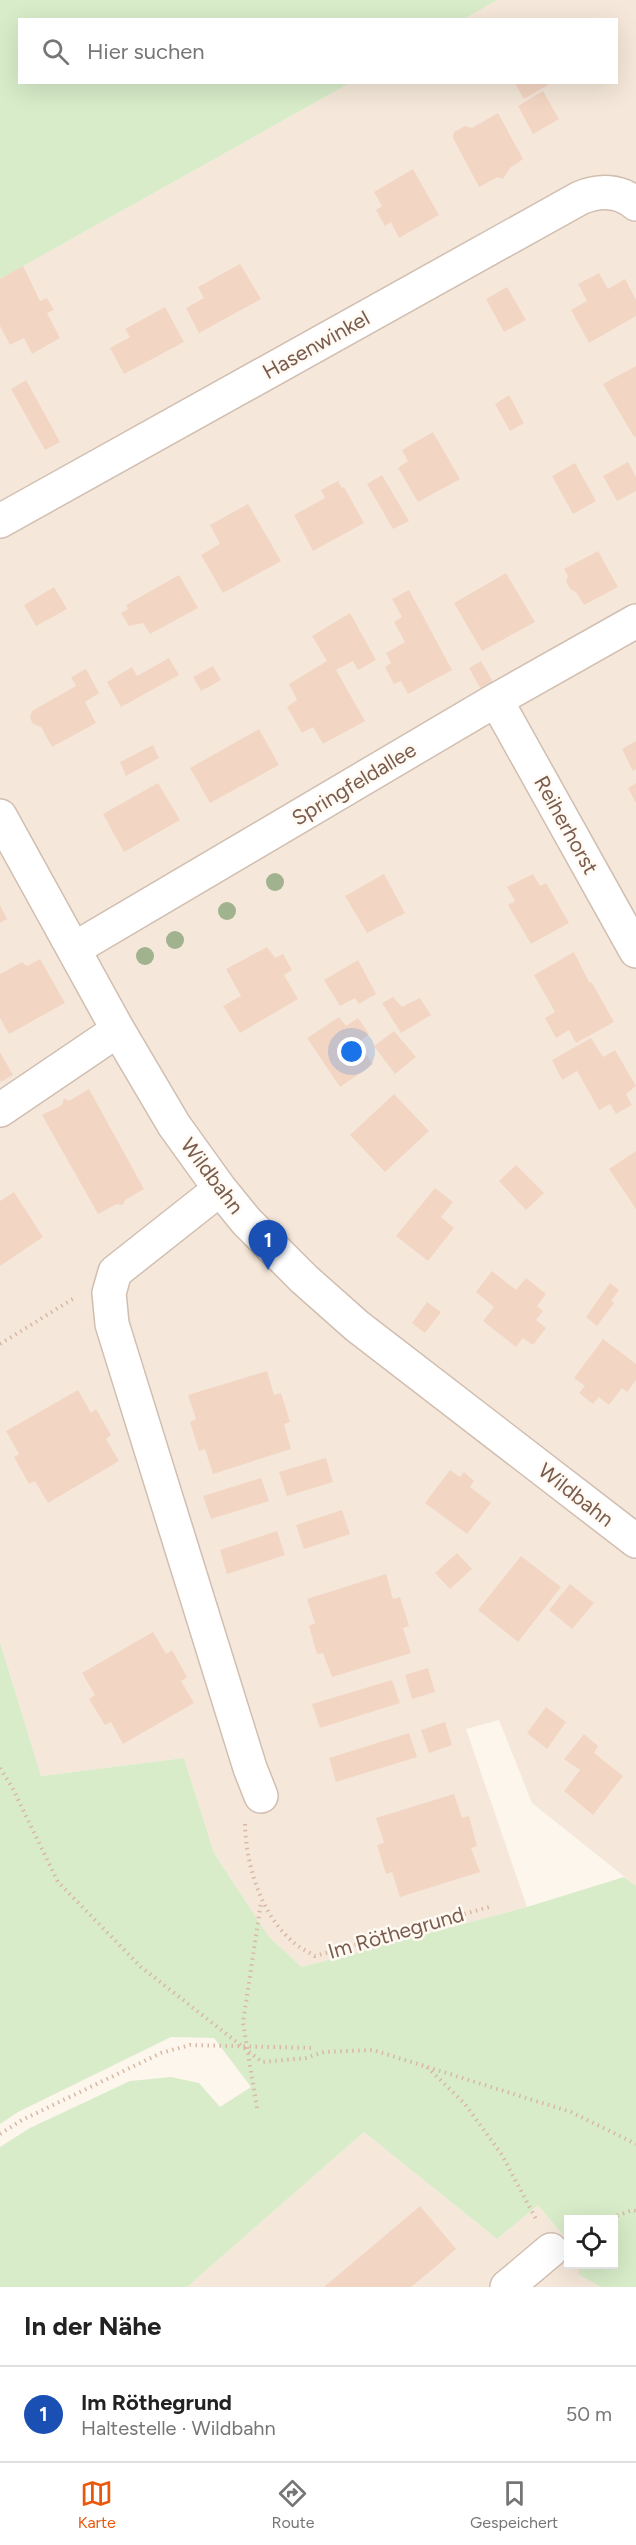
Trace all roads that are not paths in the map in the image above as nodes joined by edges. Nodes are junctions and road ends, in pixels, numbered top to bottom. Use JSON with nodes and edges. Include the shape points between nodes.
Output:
{"nodes":[{"id":1,"x":636,"y":204,"type":"edge"},
{"id":2,"x":0,"y":521,"type":"edge"},
{"id":3,"x":636,"y":621,"type":"edge"},
{"id":4,"x":496,"y":700,"type":"junction"},
{"id":5,"x":0,"y":816,"type":"edge"},
{"id":6,"x":74,"y":949,"type":"junction"},
{"id":7,"x":636,"y":951,"type":"edge"},
{"id":8,"x":118,"y":1030,"type":"junction"},
{"id":9,"x":0,"y":1110,"type":"edge"},
{"id":10,"x":220,"y":1190,"type":"junction"},
{"id":11,"x":636,"y":1541,"type":"edge"},
{"id":12,"x":261,"y":1796,"type":"road end"},
{"id":13,"x":551,"y":2250,"type":"dead end"},
{"id":14,"x":507,"y":2287,"type":"edge"}],
"edges":[{"from":1,"to":2,"type":"street","name":"Hasenwinkel","via":[[610,193],[580,198]]},
{"from":3,"to":4,"type":"street","name":"Springfeldallee"},
{"from":4,"to":6,"type":"street","name":"Springfeldallee"},
{"from":4,"to":7,"type":"street","name":"Reiherhorst"},
{"from":5,"to":6,"type":"street","name":"Wildbahn"},
{"from":6,"to":8,"type":"street","name":"Wildbahn"},
{"from":8,"to":9,"type":"street"},
{"from":8,"to":10,"type":"street","name":"Wildbahn","via":[[174,1125]]},
{"from":10,"to":11,"type":"street","name":"Wildbahn","via":[[276,1252],[357,1326]]},
{"from":10,"to":12,"type":"street","via":[[115,1272],[109,1293],[112,1324]]},
{"from":13,"to":14,"type":"street"}]}
